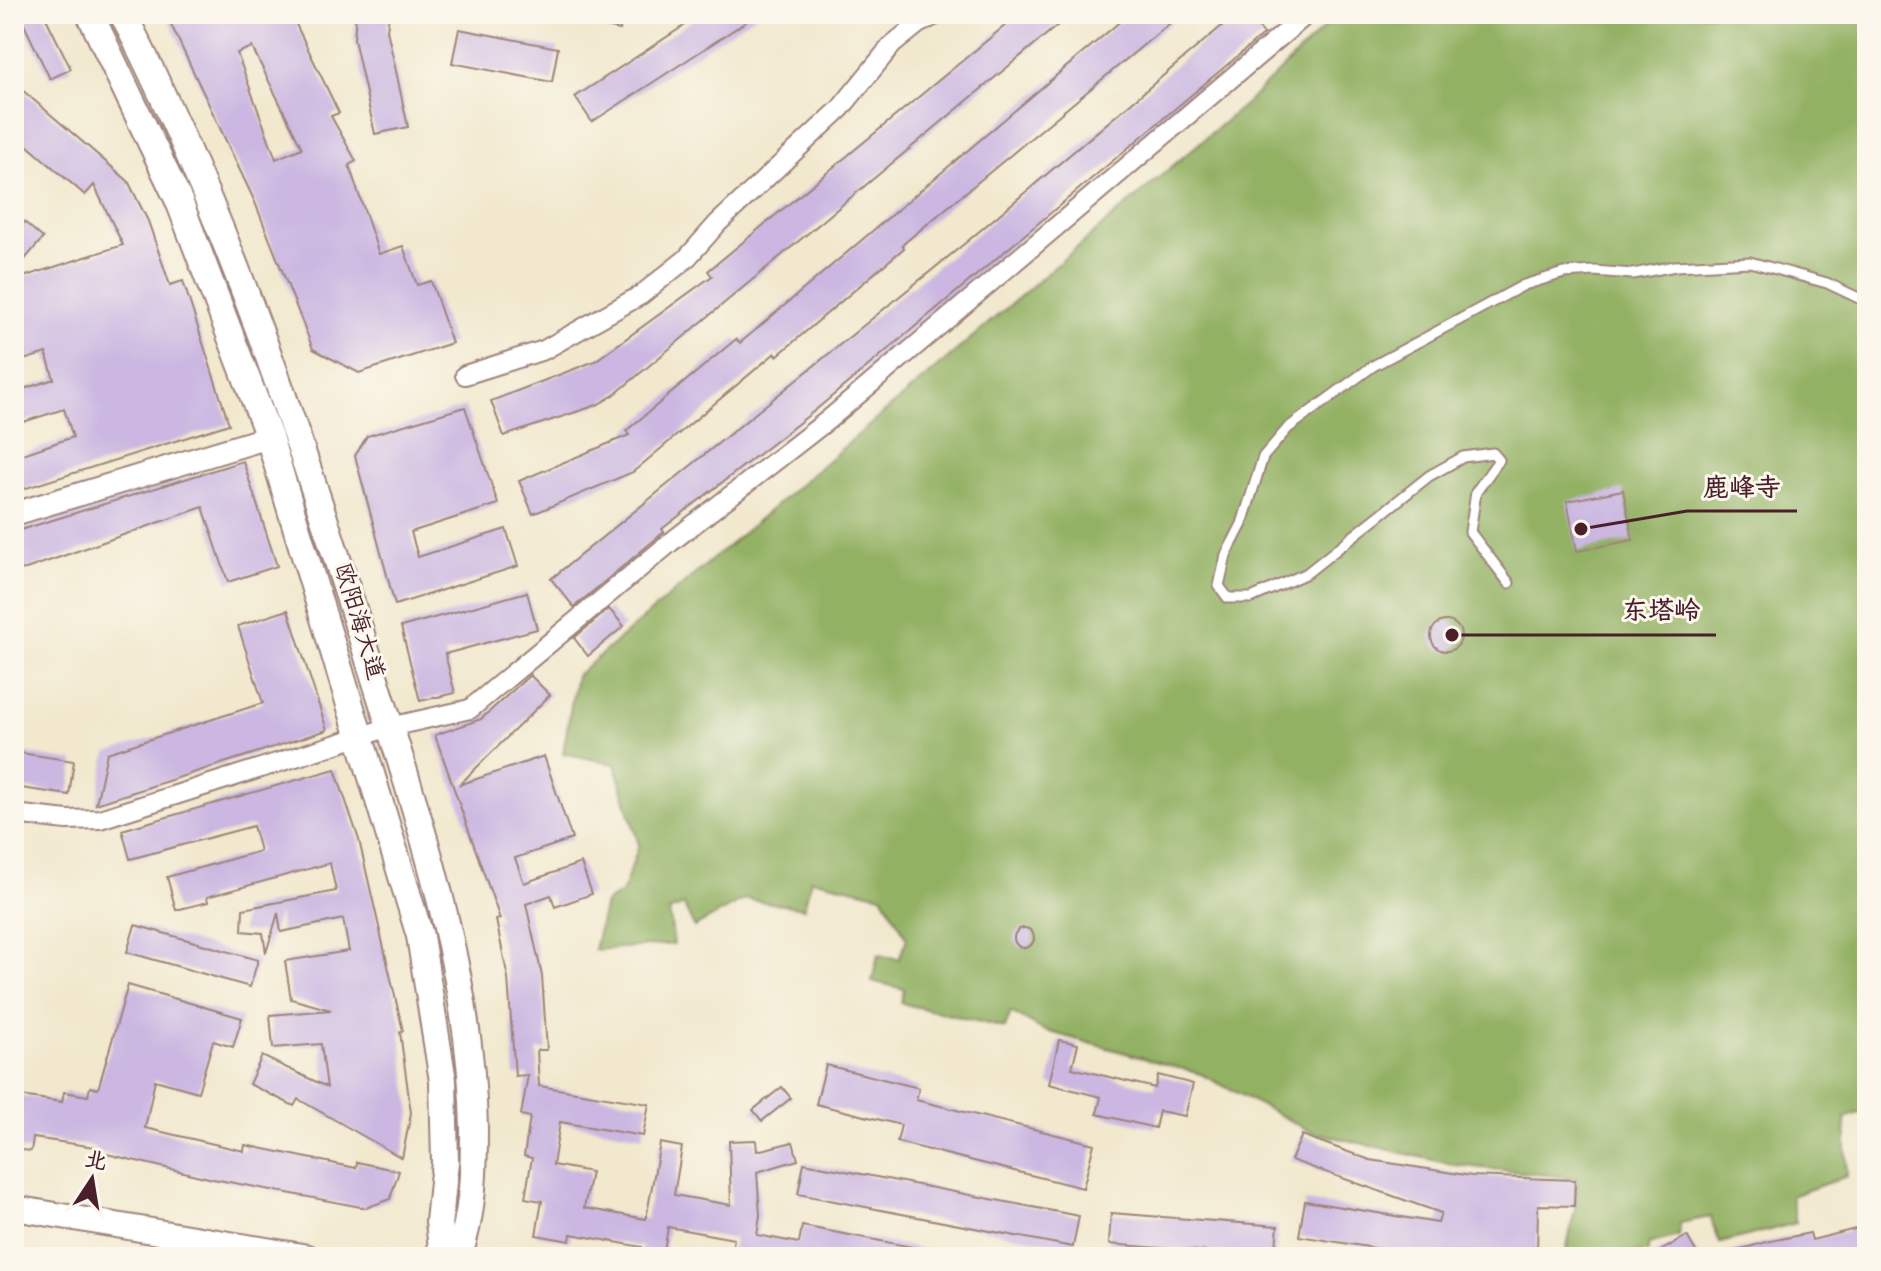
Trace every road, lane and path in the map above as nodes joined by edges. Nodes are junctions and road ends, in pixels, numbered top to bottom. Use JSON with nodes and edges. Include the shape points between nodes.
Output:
{"nodes":[{"id":1,"x":90,"y":14,"type":"edge"},
{"id":2,"x":123,"y":14,"type":"edge"},
{"id":3,"x":938,"y":14,"type":"edge"},
{"id":4,"x":1307,"y":14,"type":"edge"},
{"id":5,"x":1867,"y":302,"type":"edge"},
{"id":6,"x":465,"y":375,"type":"dead end"},
{"id":7,"x":269,"y":437,"type":"junction"},
{"id":8,"x":14,"y":514,"type":"edge"},
{"id":9,"x":1509,"y":583,"type":"dead end"},
{"id":10,"x":390,"y":727,"type":"junction"},
{"id":11,"x":361,"y":736,"type":"junction"},
{"id":12,"x":14,"y":814,"type":"edge"},
{"id":13,"x":14,"y":1208,"type":"edge"},
{"id":14,"x":308,"y":1257,"type":"edge"},
{"id":15,"x":443,"y":1257,"type":"edge"},
{"id":16,"x":458,"y":1257,"type":"edge"}],
"edges":[{"from":1,"to":7,"type":"main road","name":"欧阳海大道","via":[[179,201]]},
{"from":2,"to":10,"type":"main road","name":"欧阳海大道","via":[[207,190],[250,300],[297,428]]},
{"from":3,"to":6,"type":"street","via":[[892,45],[840,109],[686,259],[641,295],[544,350]]},
{"from":4,"to":10,"type":"street","via":[[828,420],[470,709]]},
{"from":5,"to":9,"type":"lane","via":[[1827,283],[1750,262],[1633,274],[1564,273],[1524,285],[1373,366],[1288,428],[1263,457],[1219,586],[1228,598],[1251,598],[1307,573],[1429,476],[1463,457],[1493,453],[1499,460],[1476,492],[1470,532]]},
{"from":7,"to":8,"type":"street"},
{"from":7,"to":11,"type":"main road","name":"欧阳海大道"},
{"from":10,"to":11,"type":"street"},
{"from":10,"to":16,"type":"main road","name":"欧阳海大道","via":[[449,929],[473,1079],[470,1214]]},
{"from":11,"to":12,"type":"street","via":[[100,819]]},
{"from":11,"to":15,"type":"main road","name":"欧阳海大道","via":[[420,936],[433,1010],[443,1081]]},
{"from":13,"to":14,"type":"main road"}]}
